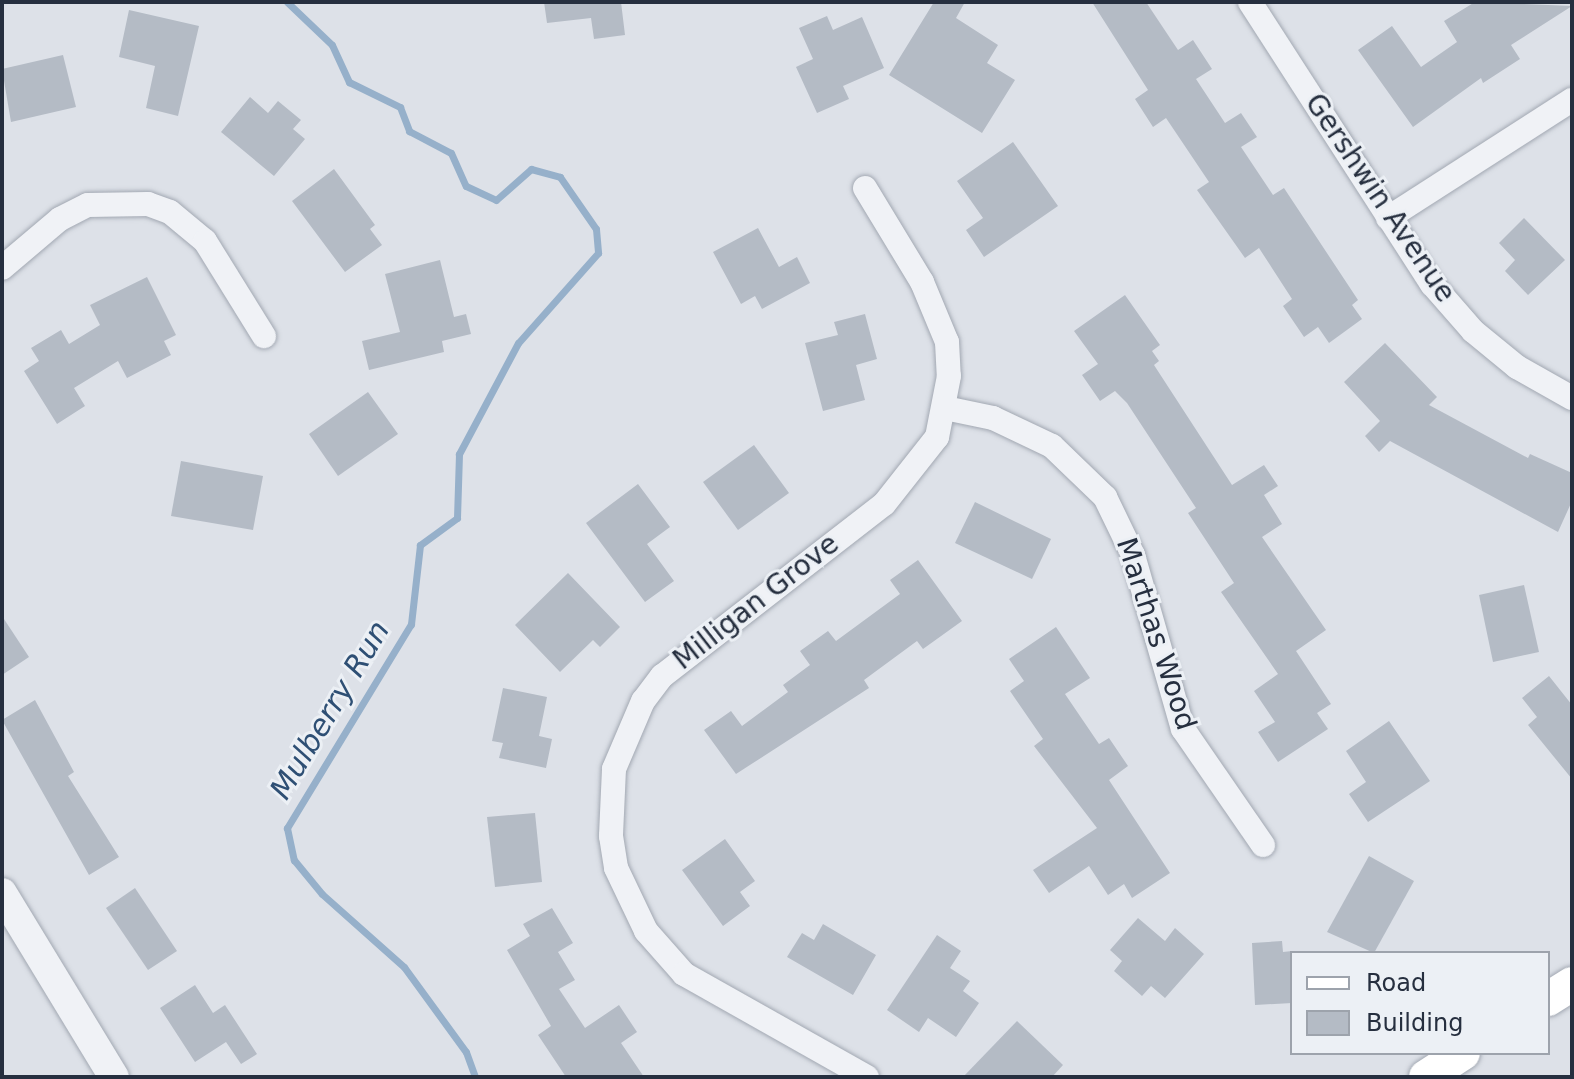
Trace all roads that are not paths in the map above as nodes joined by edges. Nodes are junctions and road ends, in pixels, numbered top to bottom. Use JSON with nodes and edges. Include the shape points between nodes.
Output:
{"nodes":[{"id":1,"x":1250,"y":2,"type":"edge"},
{"id":2,"x":1572,"y":100,"type":"edge"},
{"id":3,"x":865,"y":188,"type":"dead end"},
{"id":4,"x":1388,"y":218,"type":"junction"},
{"id":5,"x":2,"y":268,"type":"edge"},
{"id":6,"x":264,"y":336,"type":"dead end"},
{"id":7,"x":1572,"y":398,"type":"edge"},
{"id":8,"x":945,"y":408,"type":"junction"},
{"id":9,"x":1263,"y":845,"type":"dead end"},
{"id":10,"x":2,"y":893,"type":"edge"},
{"id":11,"x":1572,"y":984,"type":"edge"},
{"id":12,"x":1550,"y":998,"type":"edge"},
{"id":13,"x":1460,"y":1055,"type":"edge"},
{"id":14,"x":114,"y":1077,"type":"edge"},
{"id":15,"x":867,"y":1077,"type":"edge"},
{"id":16,"x":1426,"y":1077,"type":"edge"}],
"edges":[{"from":1,"to":4,"type":"street","name":"Gershwin Avenue"},
{"from":2,"to":4,"type":"street"},
{"from":3,"to":8,"type":"street","name":"Milligan Grove","via":[[938,313],[947,342]]},
{"from":4,"to":7,"type":"street","name":"Gershwin Avenue","via":[[1473,331],[1517,367]]},
{"from":5,"to":6,"type":"street","via":[[60,219],[88,205],[148,204],[170,212],[205,241]]},
{"from":8,"to":9,"type":"street","name":"Marthas Wood","via":[[993,418],[1052,446],[1105,497],[1133,555],[1183,729]]},
{"from":8,"to":15,"type":"street","name":"Milligan Grove","via":[[937,437],[904,485],[662,676],[643,701],[614,769],[616,868],[663,954],[721,998]]},
{"from":10,"to":14,"type":"street"},
{"from":11,"to":12,"type":"main road"},
{"from":13,"to":16,"type":"main road"}]}
